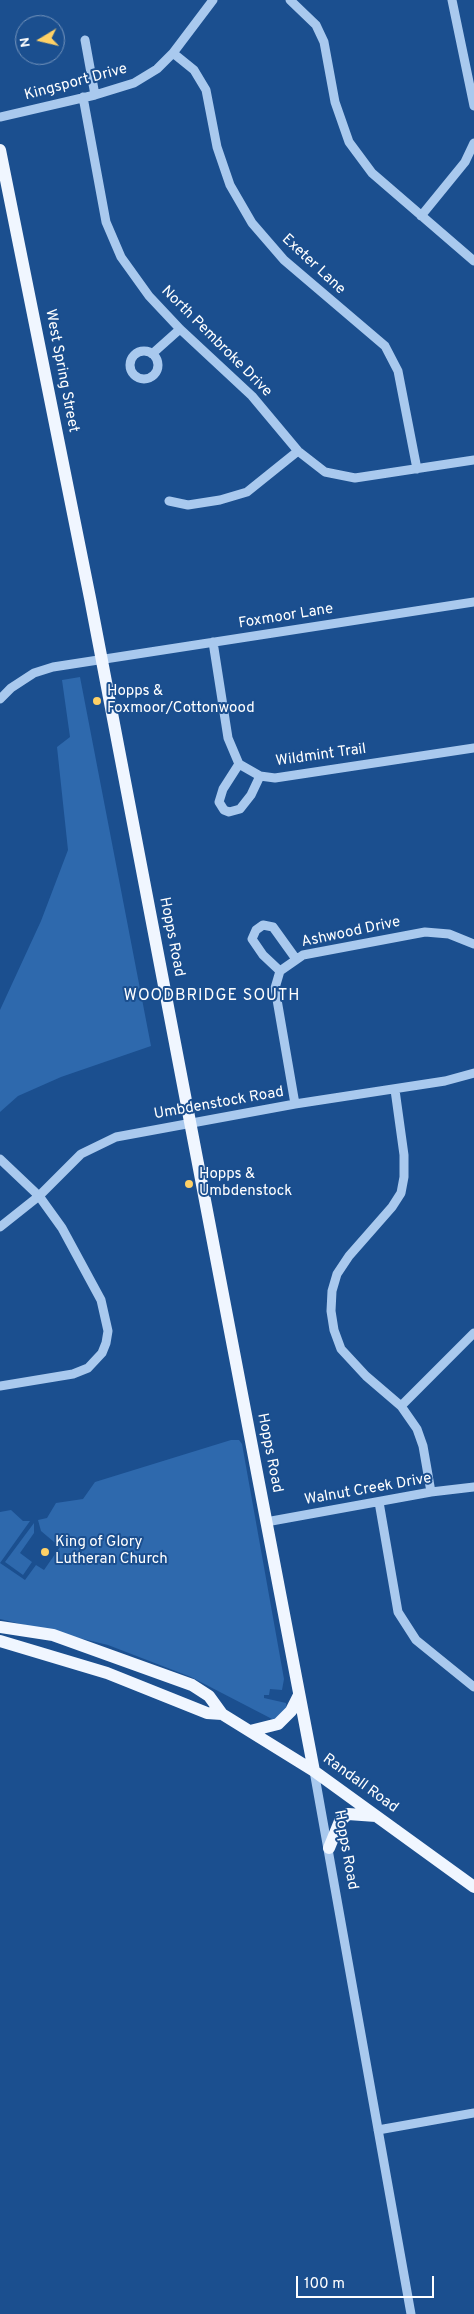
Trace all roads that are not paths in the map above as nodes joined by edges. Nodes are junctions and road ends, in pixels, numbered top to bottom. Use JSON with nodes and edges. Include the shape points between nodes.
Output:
{"nodes":[{"id":1,"x":213,"y":0,"type":"edge"},
{"id":2,"x":290,"y":0,"type":"edge"},
{"id":3,"x":452,"y":0,"type":"edge"},
{"id":4,"x":85,"y":40,"type":"dead end"},
{"id":5,"x":173,"y":53,"type":"junction"},
{"id":6,"x":95,"y":95,"type":"junction"},
{"id":7,"x":83,"y":97,"type":"junction"},
{"id":8,"x":474,"y":106,"type":"edge"},
{"id":9,"x":0,"y":118,"type":"edge"},
{"id":10,"x":474,"y":143,"type":"edge"},
{"id":11,"x":0,"y":150,"type":"edge"},
{"id":12,"x":421,"y":216,"type":"junction"},
{"id":13,"x":474,"y":261,"type":"edge"},
{"id":14,"x":180,"y":329,"type":"junction"},
{"id":15,"x":152,"y":354,"type":"dead end"},
{"id":16,"x":298,"y":451,"type":"junction"},
{"id":17,"x":474,"y":460,"type":"edge"},
{"id":18,"x":417,"y":468,"type":"junction"},
{"id":19,"x":169,"y":501,"type":"dead end"},
{"id":20,"x":90,"y":598,"type":"joint"},
{"id":21,"x":474,"y":602,"type":"edge"},
{"id":22,"x":213,"y":642,"type":"junction"},
{"id":23,"x":102,"y":660,"type":"junction"},
{"id":24,"x":0,"y":699,"type":"edge"},
{"id":25,"x":474,"y":748,"type":"edge"},
{"id":26,"x":239,"y":764,"type":"junction"},
{"id":27,"x":260,"y":776,"type":"junction"},
{"id":28,"x":474,"y":944,"type":"edge"},
{"id":29,"x":296,"y":959,"type":"junction"},
{"id":30,"x":280,"y":971,"type":"junction"},
{"id":31,"x":474,"y":1072,"type":"edge"},
{"id":32,"x":395,"y":1090,"type":"junction"},
{"id":33,"x":295,"y":1104,"type":"junction"},
{"id":34,"x":190,"y":1124,"type":"junction"},
{"id":35,"x":0,"y":1159,"type":"edge"},
{"id":36,"x":39,"y":1196,"type":"junction"},
{"id":37,"x":0,"y":1227,"type":"edge"},
{"id":38,"x":474,"y":1333,"type":"edge"},
{"id":39,"x":0,"y":1386,"type":"edge"},
{"id":40,"x":401,"y":1406,"type":"junction"},
{"id":41,"x":474,"y":1487,"type":"edge"},
{"id":42,"x":431,"y":1492,"type":"junction"},
{"id":43,"x":379,"y":1502,"type":"junction"},
{"id":44,"x":266,"y":1522,"type":"junction"},
{"id":45,"x":0,"y":1627,"type":"edge"},
{"id":46,"x":0,"y":1641,"type":"edge"},
{"id":47,"x":474,"y":1687,"type":"edge"},
{"id":48,"x":299,"y":1695,"type":"junction"},
{"id":49,"x":222,"y":1714,"type":"junction"},
{"id":50,"x":250,"y":1731,"type":"junction"},
{"id":51,"x":314,"y":1771,"type":"junction"},
{"id":52,"x":376,"y":1816,"type":"junction"},
{"id":53,"x":329,"y":1848,"type":"junction"},
{"id":54,"x":474,"y":1887,"type":"edge"},
{"id":55,"x":474,"y":2113,"type":"edge"},
{"id":56,"x":378,"y":2130,"type":"junction"},
{"id":57,"x":411,"y":2314,"type":"edge"}],
"edges":[{"from":1,"to":5,"type":"street","name":"Kingsport Drive"},
{"from":2,"to":12,"type":"street","via":[[316,25],[324,42],[335,102],[349,142],[372,173]]},
{"from":3,"to":8,"type":"street"},
{"from":4,"to":6,"type":"street"},
{"from":5,"to":6,"type":"street","name":"Kingsport Drive","via":[[157,69],[134,83]]},
{"from":5,"to":18,"type":"street","name":"Exeter Lane","via":[[194,70],[206,90],[217,147],[230,185],[252,223],[284,260],[385,346],[398,371]]},
{"from":6,"to":7,"type":"street","name":"Kingsport Drive"},
{"from":7,"to":9,"type":"street","name":"Kingsport Drive"},
{"from":7,"to":14,"type":"street","name":"North Pembroke Drive","via":[[106,222],[121,257],[149,296]]},
{"from":10,"to":12,"type":"street","via":[[465,162]]},
{"from":11,"to":20,"type":"main road","name":"West Spring Street"},
{"from":12,"to":13,"type":"street"},
{"from":14,"to":15,"type":"street"},
{"from":14,"to":16,"type":"street","name":"North Pembroke Drive","via":[[252,396]]},
{"from":16,"to":18,"type":"street","name":"North Pembroke Drive","via":[[325,472],[355,478]]},
{"from":16,"to":19,"type":"street","via":[[248,492],[188,505]]},
{"from":17,"to":18,"type":"street","name":"North Pembroke Drive"},
{"from":20,"to":23,"type":"main road","name":"Hopps Road"},
{"from":21,"to":22,"type":"street","name":"Foxmoor Lane"},
{"from":22,"to":23,"type":"street","name":"Foxmoor Lane"},
{"from":22,"to":26,"type":"street","via":[[228,738]]},
{"from":23,"to":24,"type":"street","name":"Foxmoor Lane","via":[[53,666],[34,673]]},
{"from":23,"to":34,"type":"main road","name":"Hopps Road"},
{"from":25,"to":27,"type":"street","name":"Wildmint Trail","via":[[275,778]]},
{"from":26,"to":27,"type":"street","name":"Wildmint Trail"},
{"from":26,"to":27,"type":"street","via":[[223,789],[219,802],[224,810],[240,809]]},
{"from":28,"to":29,"type":"street","name":"Ashwood Drive","via":[[449,934],[425,932]]},
{"from":29,"to":30,"type":"street","name":"Ashwood Drive"},
{"from":29,"to":30,"type":"street","via":[[273,927],[263,925],[256,930],[252,939]]},
{"from":30,"to":33,"type":"street","via":[[275,988]]},
{"from":31,"to":32,"type":"street","name":"Umbdenstock Road"},
{"from":32,"to":33,"type":"street","name":"Umbdenstock Road"},
{"from":32,"to":40,"type":"street","via":[[404,1155],[400,1193],[337,1274],[331,1311],[341,1349]]},
{"from":33,"to":34,"type":"street","name":"Umbdenstock Road"},
{"from":34,"to":36,"type":"street","name":"Umbdenstock Road","via":[[134,1133],[100,1143],[81,1154]]},
{"from":34,"to":44,"type":"main road","name":"Hopps Road"},
{"from":35,"to":36,"type":"street"},
{"from":36,"to":37,"type":"street","name":"Umbdenstock Road"},
{"from":36,"to":39,"type":"street","via":[[62,1228],[101,1300],[108,1331],[106,1343],[96,1360],[81,1371]]},
{"from":38,"to":40,"type":"street"},
{"from":40,"to":42,"type":"street","via":[[417,1429],[423,1446]]},
{"from":41,"to":42,"type":"street","name":"Walnut Creek Drive"},
{"from":42,"to":43,"type":"street","name":"Walnut Creek Drive"},
{"from":43,"to":44,"type":"street","name":"Walnut Creek Drive"},
{"from":43,"to":47,"type":"street","via":[[398,1612],[416,1640]]},
{"from":44,"to":48,"type":"main road","name":"Hopps Road"},
{"from":45,"to":49,"type":"main road","name":"Randall Road","via":[[53,1635],[192,1685],[209,1696]]},
{"from":46,"to":49,"type":"main road","name":"Randall Road","via":[[107,1672],[207,1713]]},
{"from":48,"to":50,"type":"main road","via":[[278,1724]]},
{"from":48,"to":51,"type":"main road","name":"Hopps Road"},
{"from":49,"to":50,"type":"main road","name":"Randall Road"},
{"from":50,"to":51,"type":"main road","name":"Randall Road"},
{"from":51,"to":52,"type":"main road","name":"Randall Road"},
{"from":51,"to":53,"type":"street","name":"Hopps Road"},
{"from":52,"to":53,"type":"main road","via":[[348,1814],[340,1821]]},
{"from":52,"to":54,"type":"main road","name":"Randall Road"},
{"from":53,"to":56,"type":"street","name":"Hopps Road"},
{"from":55,"to":56,"type":"street"},
{"from":56,"to":57,"type":"street","name":"Hopps Road"}]}
